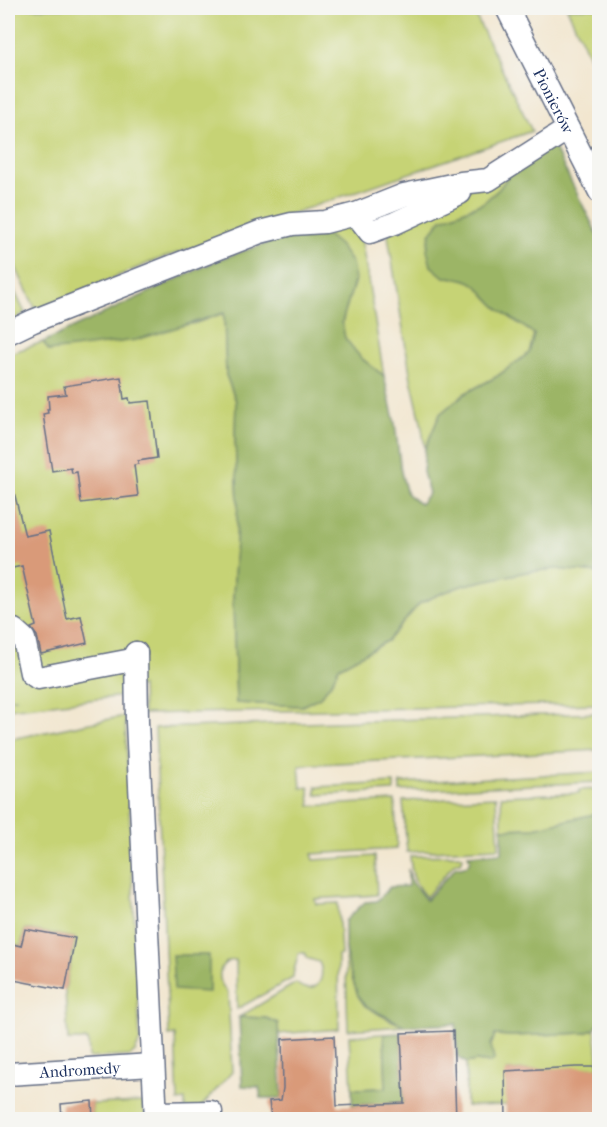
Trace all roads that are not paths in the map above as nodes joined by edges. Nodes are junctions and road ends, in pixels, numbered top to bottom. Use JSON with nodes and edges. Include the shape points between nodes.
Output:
{"nodes":[{"id":1,"x":507,"y":8,"type":"edge"},
{"id":2,"x":568,"y":129,"type":"junction"},
{"id":3,"x":600,"y":192,"type":"edge"},
{"id":4,"x":8,"y":333,"type":"edge"},
{"id":5,"x":8,"y":631,"type":"edge"},
{"id":6,"x":152,"y":1065,"type":"junction"},
{"id":7,"x":8,"y":1074,"type":"edge"},
{"id":8,"x":211,"y":1112,"type":"dead end"},
{"id":9,"x":156,"y":1116,"type":"edge"}],
"edges":[{"from":1,"to":2,"type":"street","name":"Pionierów"},
{"from":2,"to":3,"type":"street","name":"Pionierów"},
{"from":2,"to":4,"type":"street","via":[[488,180],[395,223],[370,232],[356,214],[260,232]]},
{"from":5,"to":6,"type":"street","via":[[14,630],[24,639],[31,673],[38,678],[132,660],[136,653]]},
{"from":6,"to":7,"type":"street","name":"Andromedy"},
{"from":6,"to":9,"type":"street"},
{"from":8,"to":9,"type":"street"}]}
